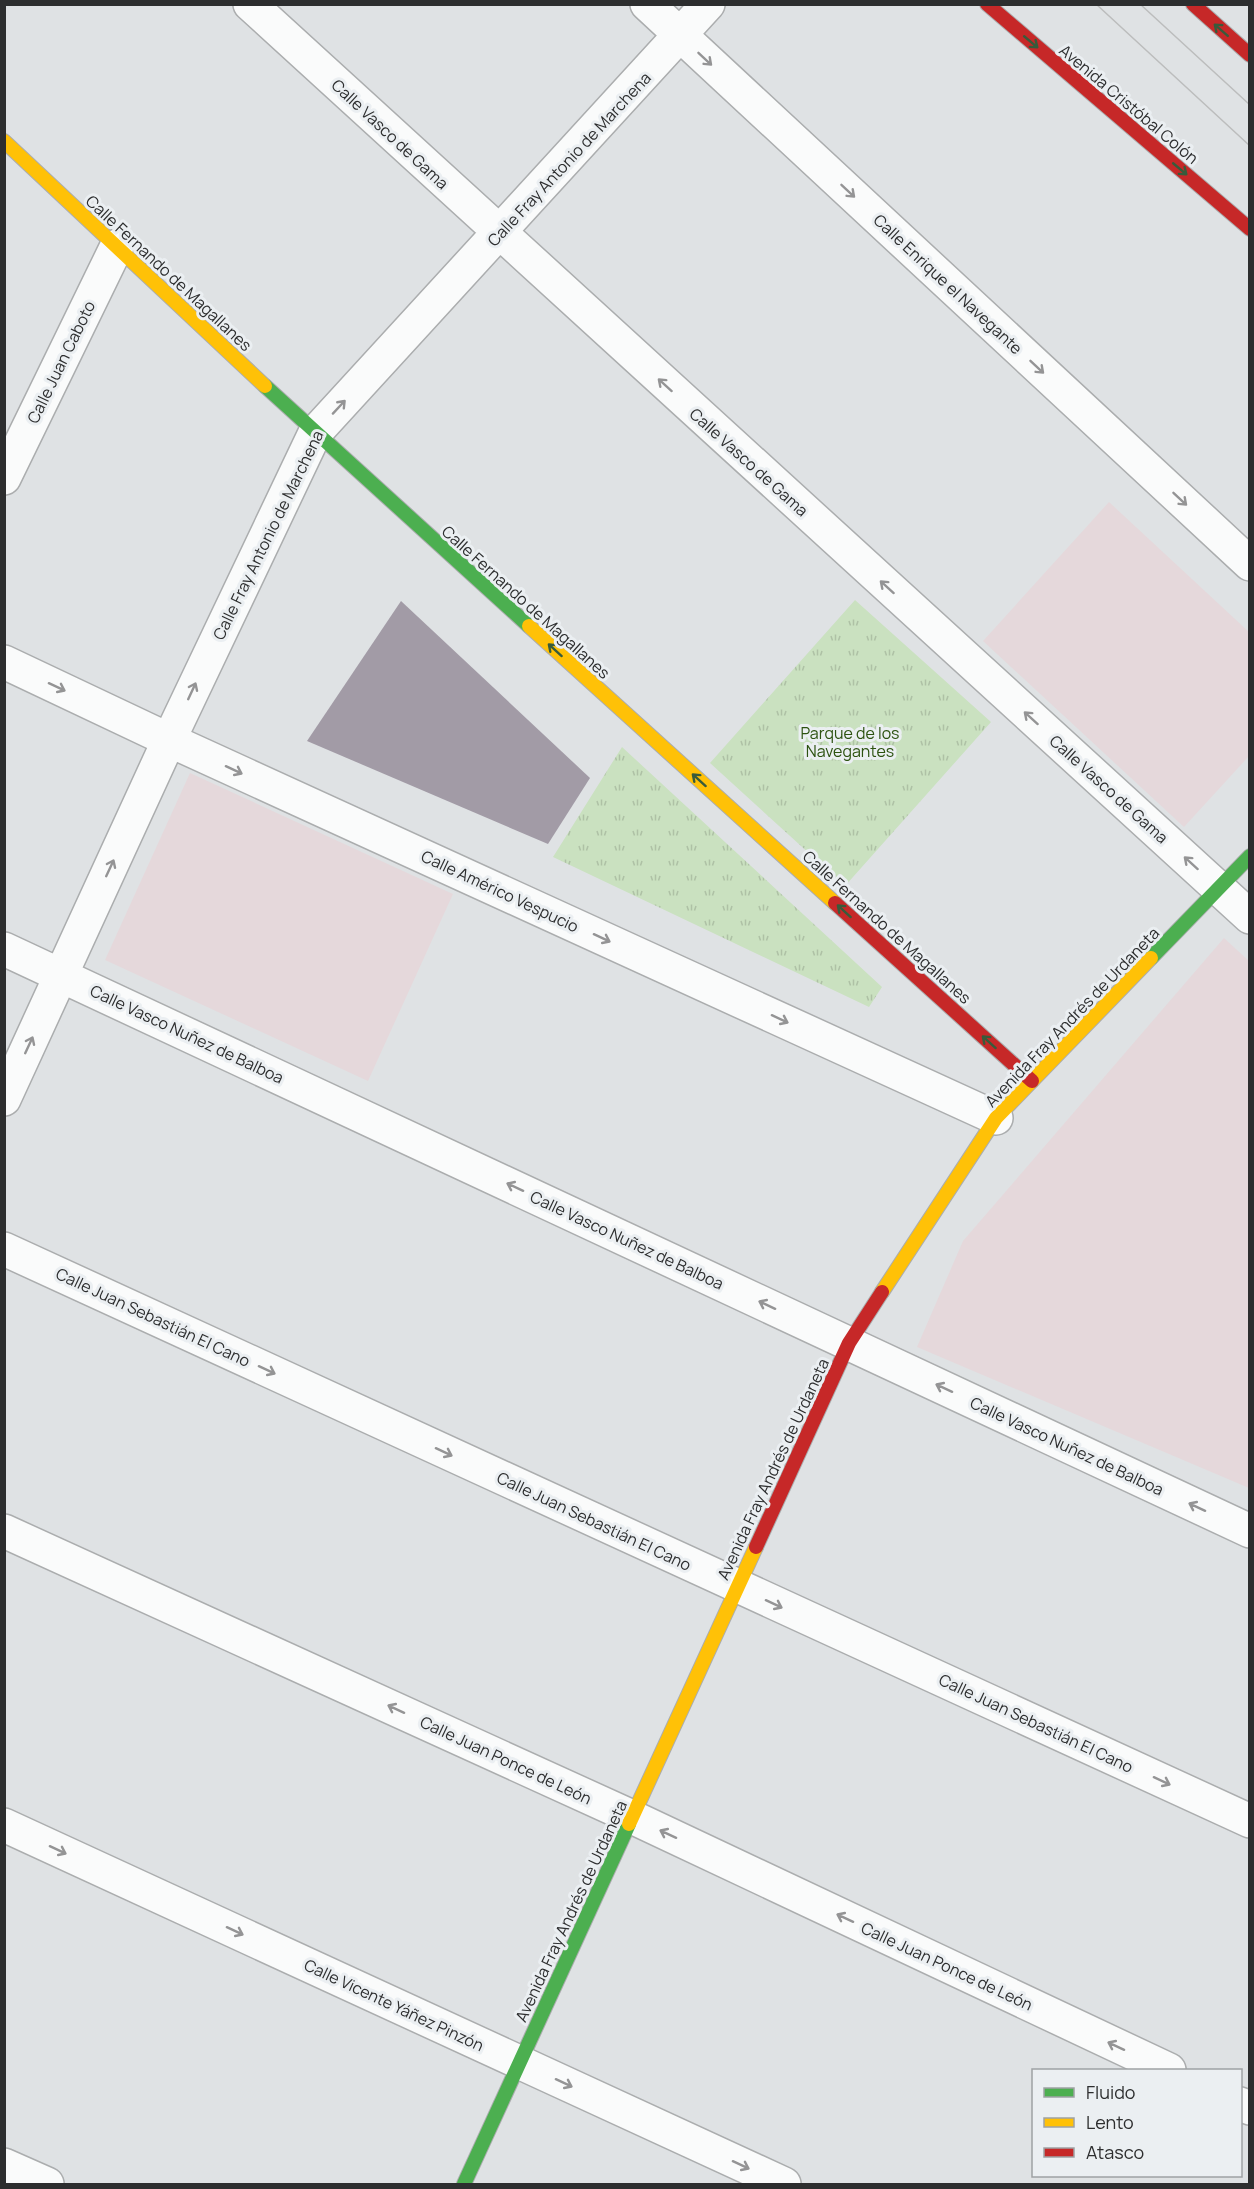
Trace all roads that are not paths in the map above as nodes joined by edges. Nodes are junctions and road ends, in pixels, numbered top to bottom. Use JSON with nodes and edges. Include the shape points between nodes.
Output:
{"nodes":[{"id":1,"x":250,"y":4,"type":"edge"},
{"id":2,"x":647,"y":4,"type":"edge"},
{"id":3,"x":708,"y":4,"type":"edge"},
{"id":4,"x":987,"y":4,"type":"edge"},
{"id":5,"x":1193,"y":4,"type":"edge"},
{"id":6,"x":681,"y":36,"type":"junction"},
{"id":7,"x":1250,"y":55,"type":"edge"},
{"id":8,"x":4,"y":141,"type":"edge"},
{"id":9,"x":1250,"y":229,"type":"edge"},
{"id":10,"x":499,"y":234,"type":"junction"},
{"id":11,"x":117,"y":246,"type":"junction"},
{"id":12,"x":315,"y":433,"type":"junction"},
{"id":13,"x":4,"y":478,"type":"edge"},
{"id":14,"x":1250,"y":564,"type":"edge"},
{"id":15,"x":4,"y":662,"type":"edge"},
{"id":16,"x":169,"y":740,"type":"junction"},
{"id":17,"x":1250,"y":855,"type":"edge"},
{"id":18,"x":1218,"y":888,"type":"junction"},
{"id":19,"x":1250,"y":917,"type":"edge"},
{"id":20,"x":4,"y":950,"type":"edge"},
{"id":21,"x":61,"y":976,"type":"junction"},
{"id":22,"x":1032,"y":1081,"type":"junction"},
{"id":23,"x":4,"y":1099,"type":"edge"},
{"id":24,"x":996,"y":1118,"type":"junction"},
{"id":25,"x":4,"y":1249,"type":"edge"},
{"id":26,"x":849,"y":1343,"type":"junction"},
{"id":27,"x":4,"y":1531,"type":"edge"},
{"id":28,"x":1250,"y":1532,"type":"edge"},
{"id":29,"x":737,"y":1587,"type":"junction"},
{"id":30,"x":632,"y":1817,"type":"junction"},
{"id":31,"x":1250,"y":1821,"type":"edge"},
{"id":32,"x":4,"y":1825,"type":"edge"},
{"id":33,"x":519,"y":2063,"type":"junction"},
{"id":34,"x":1167,"y":2069,"type":"edge"},
{"id":35,"x":4,"y":2165,"type":"edge"},
{"id":36,"x":47,"y":2184,"type":"edge"},
{"id":37,"x":464,"y":2184,"type":"edge"},
{"id":38,"x":784,"y":2184,"type":"edge"}],
"edges":[{"from":1,"to":10,"type":"street","name":"Calle Vasco de Gama"},
{"from":2,"to":6,"type":"street","name":"Calle Enrique el Navegante"},
{"from":3,"to":6,"type":"street","name":"Calle Fray Antonio de Marchena"},
{"from":4,"to":9,"type":"street","name":"Avenida Cristóbal Colón","one_way":true},
{"from":7,"to":5,"type":"street","one_way":true},
{"from":6,"to":10,"type":"street","name":"Calle Fray Antonio de Marchena"},
{"from":6,"to":14,"type":"street","name":"Calle Enrique el Navegante","one_way":true},
{"from":8,"to":11,"type":"street","name":"Calle Fernando de Magallanes"},
{"from":12,"to":10,"type":"street","name":"Calle Fray Antonio de Marchena","one_way":true},
{"from":18,"to":10,"type":"street","name":"Calle Vasco de Gama","one_way":true},
{"from":11,"to":12,"type":"street","name":"Calle Fernando de Magallanes"},
{"from":11,"to":13,"type":"street","name":"Calle Juan Caboto"},
{"from":16,"to":12,"type":"street","name":"Calle Fray Antonio de Marchena","one_way":true},
{"from":22,"to":12,"type":"street","name":"Calle Fernando de Magallanes","one_way":true},
{"from":15,"to":16,"type":"street","name":"Calle Américo Vespucio","one_way":true},
{"from":21,"to":16,"type":"street","name":"Calle Fray Antonio de Marchena","one_way":true},
{"from":16,"to":24,"type":"street","name":"Calle Américo Vespucio","one_way":true},
{"from":17,"to":18,"type":"street","name":"Avenida Fray Andrés de Urdaneta"},
{"from":18,"to":19,"type":"street","name":"Calle Vasco de Gama"},
{"from":18,"to":22,"type":"street","name":"Avenida Fray Andrés de Urdaneta"},
{"from":20,"to":21,"type":"street","name":"Calle Vasco Nuñez de Balboa"},
{"from":23,"to":21,"type":"street","name":"Calle Fray Antonio de Marchena","one_way":true},
{"from":26,"to":21,"type":"street","name":"Calle Vasco Nuñez de Balboa","one_way":true},
{"from":22,"to":24,"type":"street","name":"Avenida Fray Andrés de Urdaneta"},
{"from":24,"to":26,"type":"street","name":"Avenida Fray Andrés de Urdaneta"},
{"from":25,"to":29,"type":"street","name":"Calle Juan Sebastián El Cano","one_way":true},
{"from":28,"to":26,"type":"street","name":"Calle Vasco Nuñez de Balboa","one_way":true},
{"from":26,"to":29,"type":"street","name":"Avenida Fray Andrés de Urdaneta"},
{"from":30,"to":27,"type":"street","name":"Calle Juan Ponce de León","one_way":true},
{"from":29,"to":30,"type":"street","name":"Avenida Fray Andrés de Urdaneta"},
{"from":29,"to":31,"type":"street","name":"Calle Juan Sebastián El Cano","one_way":true},
{"from":30,"to":33,"type":"street","name":"Avenida Fray Andrés de Urdaneta"},
{"from":34,"to":30,"type":"street","name":"Calle Juan Ponce de León","one_way":true},
{"from":32,"to":33,"type":"street","name":"Calle Vicente Yáñez Pinzón","one_way":true},
{"from":33,"to":37,"type":"street","name":"Avenida Fray Andrés de Urdaneta"},
{"from":33,"to":38,"type":"street","name":"Calle Vicente Yáñez Pinzón","one_way":true},
{"from":35,"to":36,"type":"street"}]}
